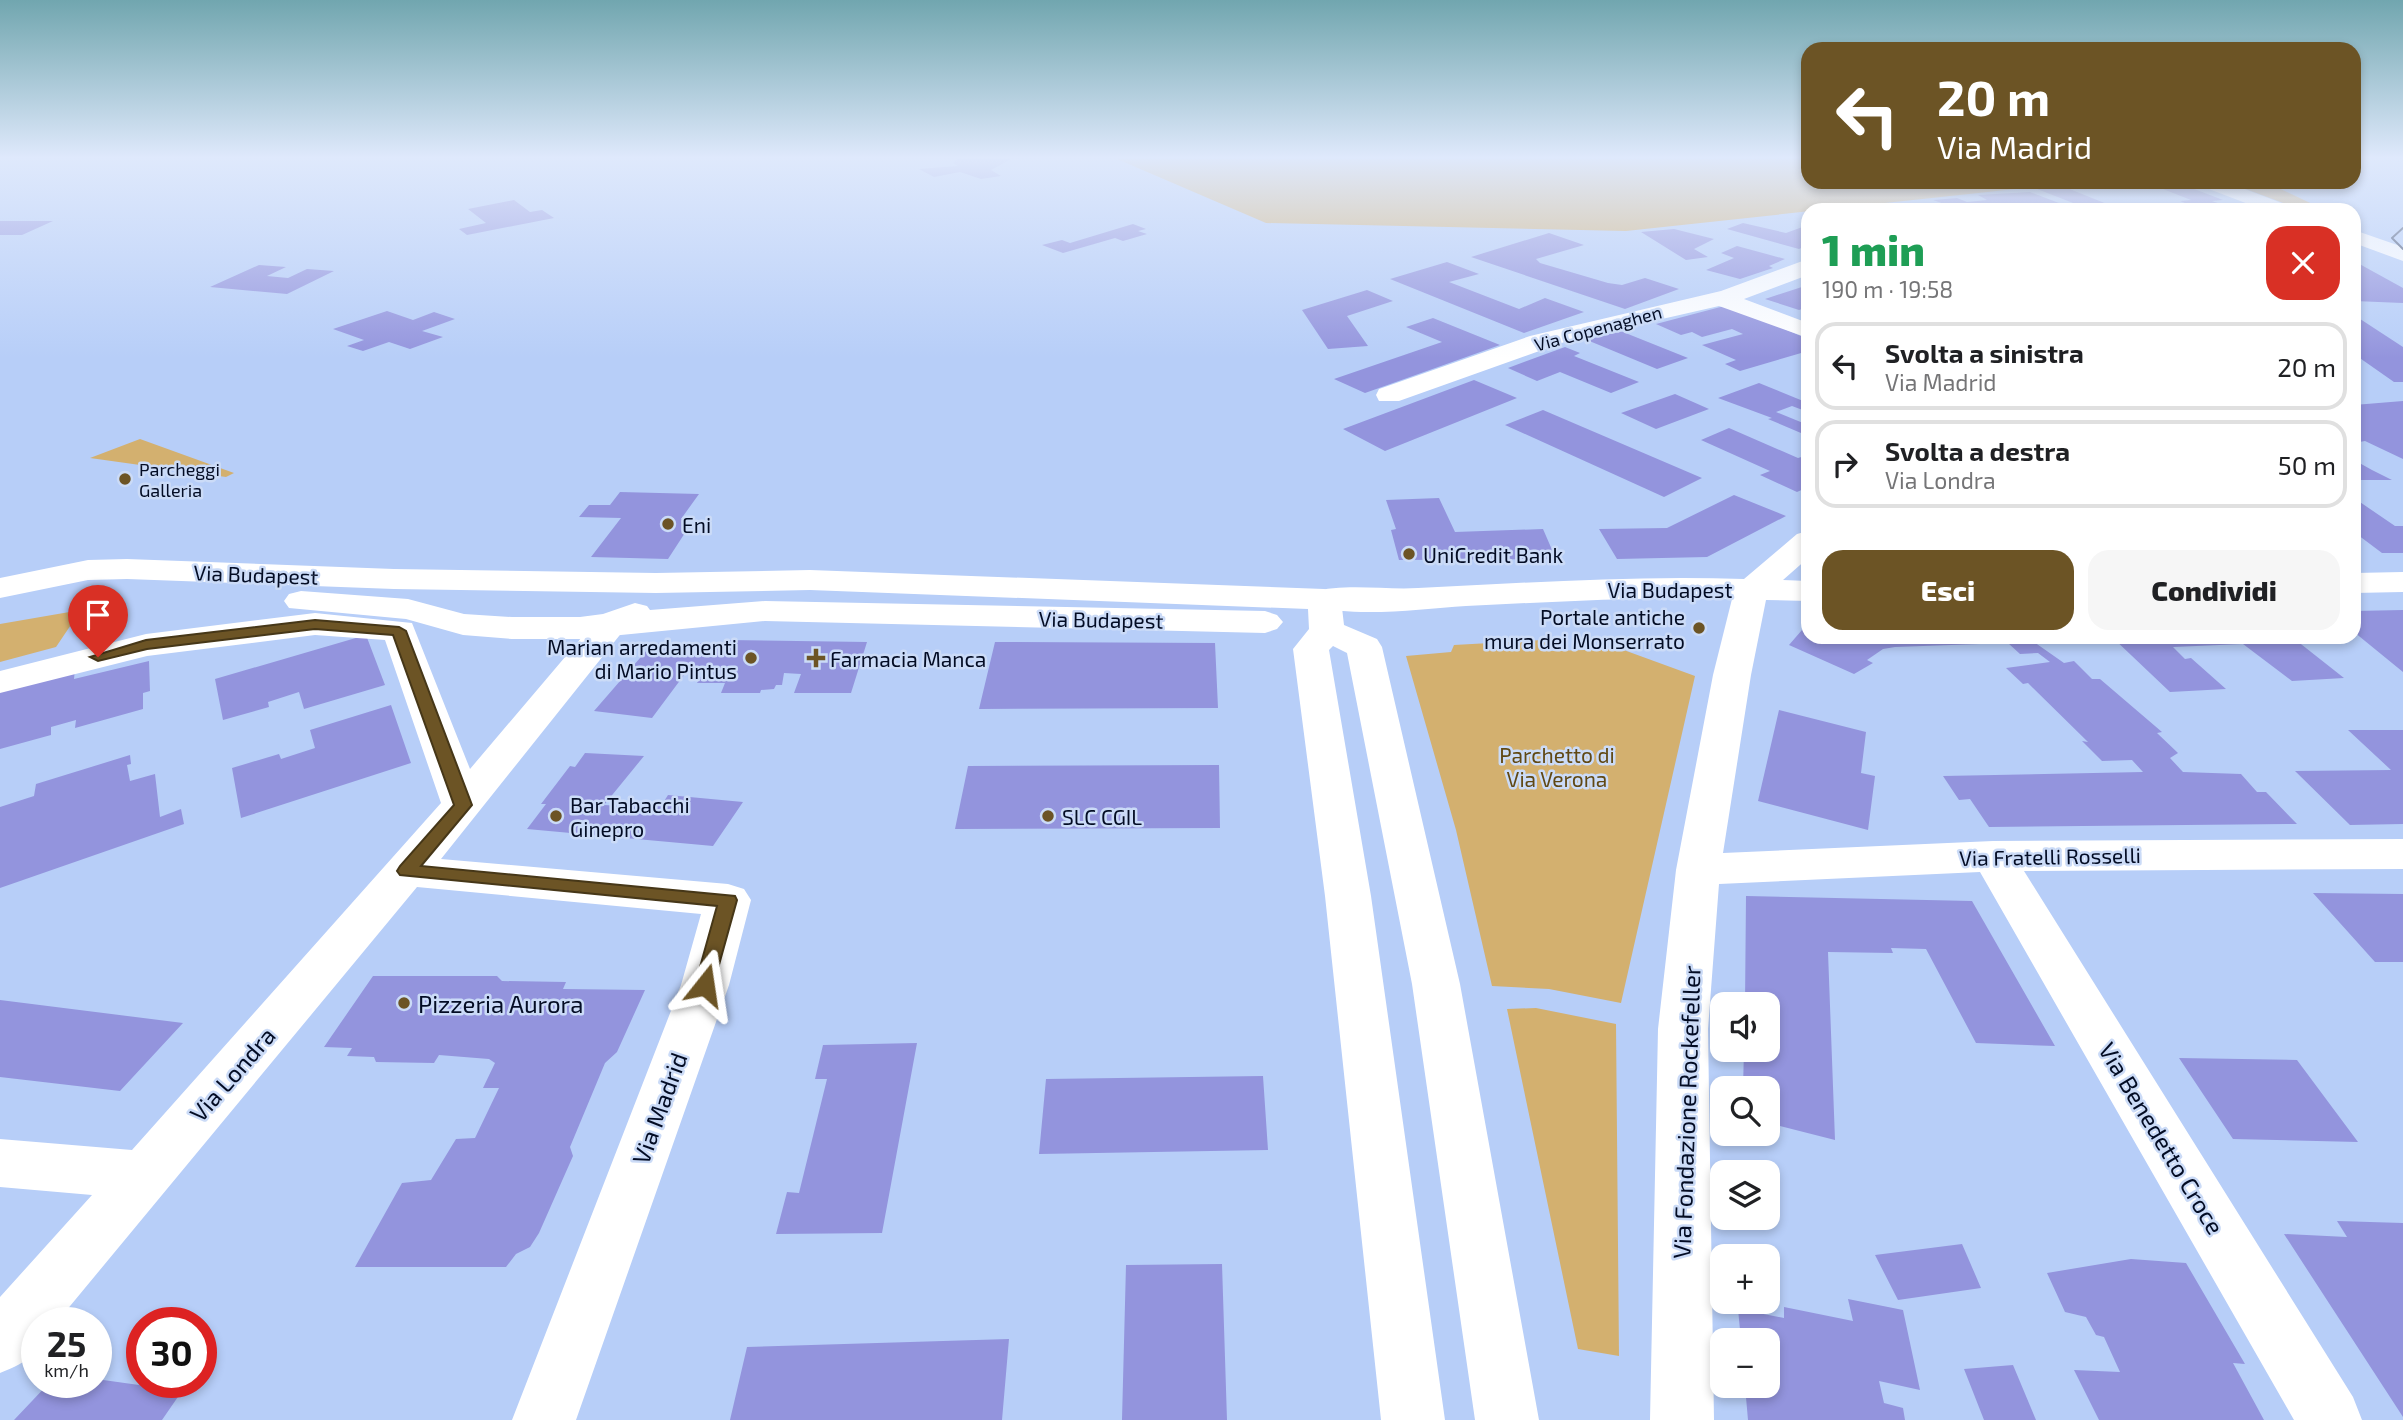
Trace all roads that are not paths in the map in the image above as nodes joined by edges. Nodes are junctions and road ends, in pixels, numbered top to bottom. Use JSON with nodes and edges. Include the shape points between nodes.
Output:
{"nodes":[{"id":1,"x":2361,"y":226,"type":"edge"},
{"id":2,"x":2391,"y":226,"type":"dead end"},
{"id":3,"x":2361,"y":239,"type":"edge"},
{"id":4,"x":2403,"y":254,"type":"edge"},
{"id":5,"x":1801,"y":270,"type":"edge"},
{"id":6,"x":1717,"y":298,"type":"junction"},
{"id":7,"x":1801,"y":328,"type":"edge"},
{"id":8,"x":1389,"y":395,"type":"dead end"},
{"id":9,"x":1801,"y":547,"type":"edge"},
{"id":10,"x":515,"y":580,"type":"junction"},
{"id":11,"x":656,"y":583,"type":"junction"},
{"id":12,"x":2361,"y":583,"type":"edge"},
{"id":13,"x":2403,"y":583,"type":"edge"},
{"id":14,"x":0,"y":588,"type":"edge"},
{"id":15,"x":1751,"y":590,"type":"junction"},
{"id":16,"x":1801,"y":591,"type":"edge"},
{"id":17,"x":0,"y":613,"type":"edge"},
{"id":18,"x":1326,"y":617,"type":"junction"},
{"id":19,"x":611,"y":624,"type":"junction"},
{"id":20,"x":512,"y":628,"type":"junction"},
{"id":21,"x":0,"y":682,"type":"edge"},
{"id":22,"x":463,"y":805,"type":"junction"},
{"id":23,"x":2403,"y":854,"type":"edge"},
{"id":24,"x":1993,"y":856,"type":"junction"},
{"id":25,"x":1698,"y":870,"type":"junction"},
{"id":26,"x":407,"y":871,"type":"junction"},
{"id":27,"x":0,"y":1163,"type":"edge"},
{"id":28,"x":145,"y":1175,"type":"junction"},
{"id":29,"x":0,"y":1343,"type":"edge"},
{"id":30,"x":544,"y":1420,"type":"edge"},
{"id":31,"x":1413,"y":1420,"type":"edge"},
{"id":32,"x":1507,"y":1420,"type":"edge"},
{"id":33,"x":1682,"y":1420,"type":"edge"},
{"id":34,"x":2330,"y":1420,"type":"edge"}],
"edges":[{"from":1,"to":2,"type":"street"},
{"from":3,"to":4,"type":"street"},
{"from":5,"to":6,"type":"street","name":"Via Copenaghen"},
{"from":6,"to":7,"type":"street"},
{"from":6,"to":8,"type":"street","name":"Via Copenaghen","via":[[1560,335]]},
{"from":9,"to":15,"type":"street"},
{"from":10,"to":11,"type":"street","name":"Via Budapest"},
{"from":10,"to":14,"type":"street","name":"Via Budapest","via":[[88,570]]},
{"from":10,"to":20,"type":"street","via":[[495,613]]},
{"from":11,"to":18,"type":"street","name":"Via Budapest","via":[[827,580]]},
{"from":11,"to":19,"type":"street","via":[[636,613]]},
{"from":12,"to":13,"type":"street"},
{"from":15,"to":16,"type":"street"},
{"from":15,"to":18,"type":"street","name":"Via Budapest","via":[[1674,611]]},
{"from":15,"to":25,"type":"street","name":"Via Fondazione Rockefeller"},
{"from":17,"to":20,"type":"street","name":"Via Budapest","via":[[118,592],[408,609],[463,624]]},
{"from":18,"to":19,"type":"street","name":"Via Budapest","via":[[1202,622],[765,611]]},
{"from":18,"to":31,"type":"street","via":[[1311,649],[1348,896]]},
{"from":18,"to":32,"type":"street","via":[[1364,647],[1367,657],[1436,984]]},
{"from":19,"to":20,"type":"street","name":"Via Budapest"},
{"from":19,"to":22,"type":"street","name":"Via Londra"},
{"from":21,"to":22,"type":"street","via":[[146,645],[315,624],[399,631]]},
{"from":22,"to":26,"type":"street","name":"Via Londra"},
{"from":23,"to":24,"type":"street","name":"Via Fratelli Rosselli"},
{"from":24,"to":25,"type":"street","name":"Via Fratelli Rosselli"},
{"from":24,"to":34,"type":"street","name":"Via Benedetto Croce"},
{"from":25,"to":33,"type":"street","name":"Via Fondazione Rockefeller","via":[[1683,1029]]},
{"from":26,"to":28,"type":"street","name":"Via Londra"},
{"from":26,"to":30,"type":"street","name":"Via Madrid","via":[[728,900],[705,985]]},
{"from":27,"to":28,"type":"street"},
{"from":28,"to":29,"type":"street","name":"Via Londra"}]}
